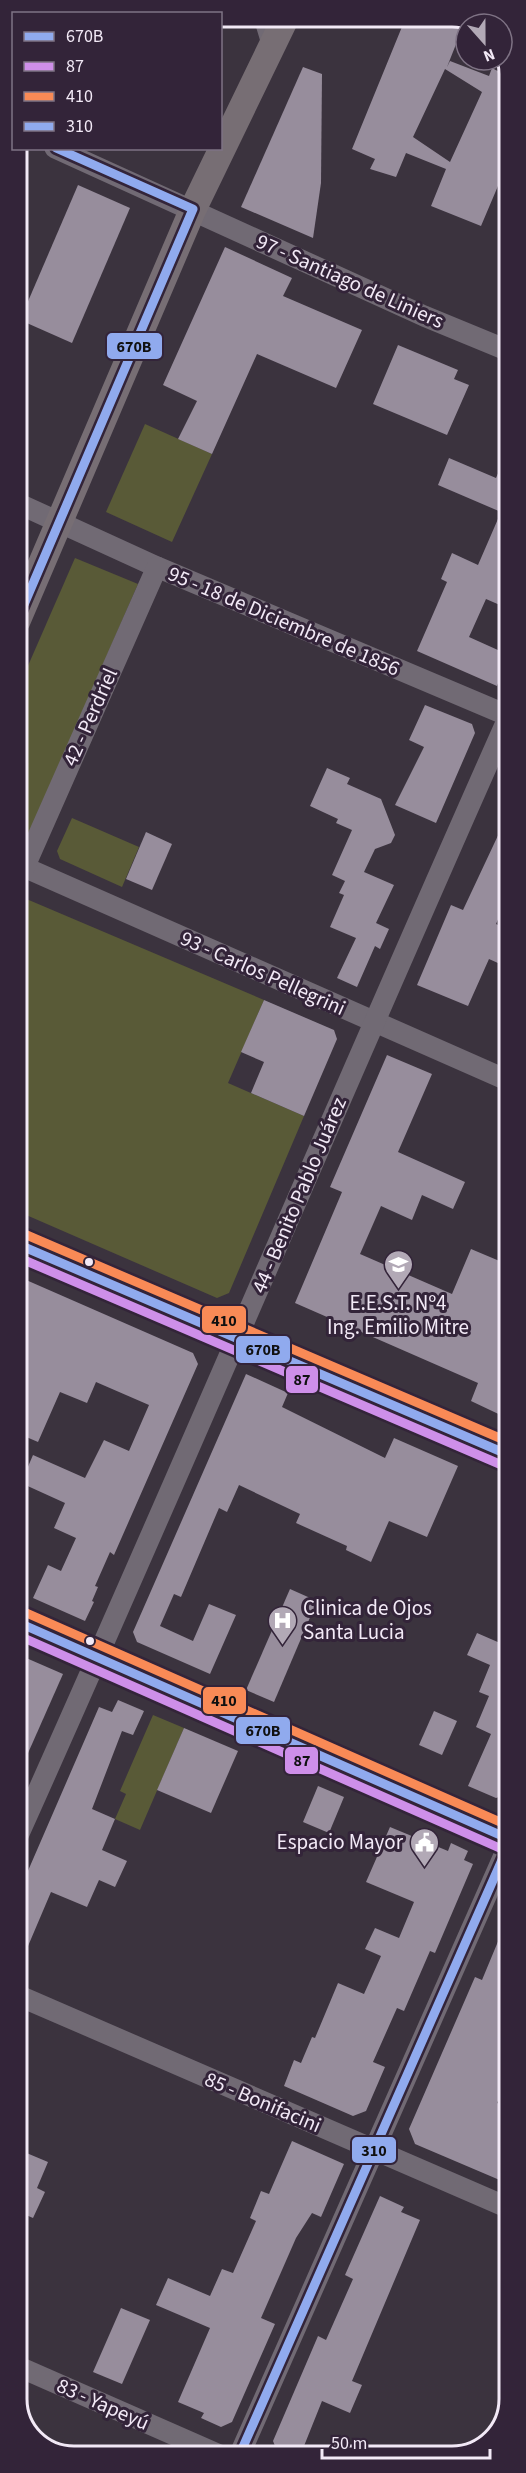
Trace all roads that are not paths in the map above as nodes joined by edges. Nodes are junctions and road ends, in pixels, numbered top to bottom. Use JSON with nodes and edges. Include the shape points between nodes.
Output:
{"nodes":[{"id":1,"x":267,"y":27,"type":"edge"},
{"id":2,"x":282,"y":27,"type":"edge"},
{"id":3,"x":273,"y":47,"type":"junction"},
{"id":4,"x":60,"y":150,"type":"edge"},
{"id":5,"x":193,"y":209,"type":"junction"},
{"id":6,"x":499,"y":347,"type":"edge"},
{"id":7,"x":27,"y":507,"type":"edge"},
{"id":8,"x":60,"y":522,"type":"junction"},
{"id":9,"x":157,"y":567,"type":"junction"},
{"id":10,"x":27,"y":598,"type":"edge"},
{"id":11,"x":499,"y":712,"type":"edge"},
{"id":12,"x":499,"y":738,"type":"edge"},
{"id":13,"x":27,"y":851,"type":"edge"},
{"id":14,"x":27,"y":869,"type":"edge"},
{"id":15,"x":372,"y":1022,"type":"junction"},
{"id":16,"x":499,"y":1077,"type":"edge"},
{"id":17,"x":27,"y":1248,"type":"edge"},
{"id":18,"x":238,"y":1337,"type":"junction"},
{"id":19,"x":499,"y":1451,"type":"edge"},
{"id":20,"x":27,"y":1626,"type":"edge"},
{"id":21,"x":97,"y":1658,"type":"junction"},
{"id":22,"x":27,"y":1816,"type":"edge"},
{"id":23,"x":499,"y":1835,"type":"edge"},
{"id":24,"x":499,"y":1867,"type":"edge"},
{"id":25,"x":27,"y":1999,"type":"edge"},
{"id":26,"x":375,"y":2150,"type":"junction"},
{"id":27,"x":499,"y":2204,"type":"edge"},
{"id":28,"x":27,"y":2370,"type":"edge"},
{"id":29,"x":199,"y":2446,"type":"edge"},
{"id":30,"x":244,"y":2446,"type":"edge"}],
"edges":[{"from":1,"to":3,"type":"street"},
{"from":2,"to":3,"type":"main road"},
{"from":3,"to":5,"type":"main road"},
{"from":4,"to":5,"type":"street","name":"97 - Santiago de Liniers"},
{"from":5,"to":6,"type":"street","name":"97 - Santiago de Liniers"},
{"from":5,"to":8,"type":"main road"},
{"from":7,"to":8,"type":"street","name":"95 - 18 de Diciembre de 1856"},
{"from":8,"to":9,"type":"street","name":"95 - 18 de Diciembre de 1856"},
{"from":8,"to":10,"type":"main road"},
{"from":9,"to":11,"type":"street","name":"95 - 18 de Diciembre de 1856"},
{"from":9,"to":13,"type":"street","name":"42 - Perdriel"},
{"from":12,"to":15,"type":"street","name":"44 - Benito Pablo Juárez"},
{"from":14,"to":15,"type":"street","name":"93 - Carlos Pellegrini"},
{"from":15,"to":16,"type":"street","name":"93 - Carlos Pellegrini"},
{"from":15,"to":18,"type":"street","name":"44 - Benito Pablo Juárez"},
{"from":17,"to":18,"type":"street"},
{"from":18,"to":19,"type":"street"},
{"from":18,"to":21,"type":"street","name":"44 - Benito Pablo Juárez"},
{"from":20,"to":21,"type":"street"},
{"from":21,"to":22,"type":"street","name":"44 - Benito Pablo Juárez"},
{"from":21,"to":23,"type":"street"},
{"from":24,"to":26,"type":"street"},
{"from":25,"to":26,"type":"street","name":"85 - Bonifacini"},
{"from":26,"to":27,"type":"street","name":"85 - Bonifacini"},
{"from":26,"to":30,"type":"street"},
{"from":28,"to":29,"type":"street","name":"83 - Yapeyú"}]}
